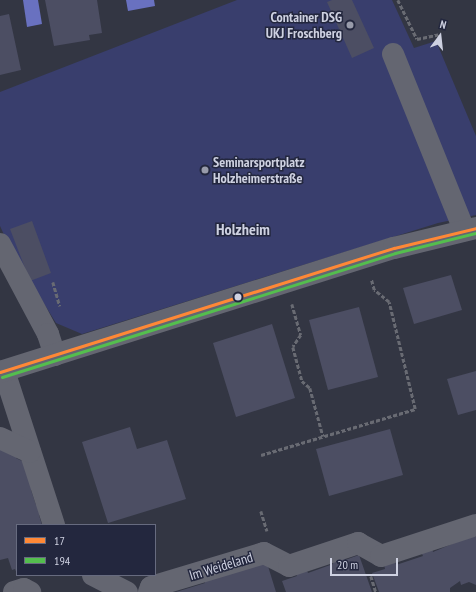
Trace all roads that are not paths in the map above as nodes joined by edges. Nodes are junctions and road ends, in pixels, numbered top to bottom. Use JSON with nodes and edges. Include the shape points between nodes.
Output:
{"nodes":[{"id":1,"x":393,"y":54,"type":"dead end"},
{"id":2,"x":470,"y":229,"type":"edge"},
{"id":3,"x":0,"y":244,"type":"edge"},
{"id":4,"x":54,"y":355,"type":"junction"},
{"id":5,"x":2,"y":371,"type":"edge"},
{"id":6,"x":8,"y":413,"type":"edge"},
{"id":7,"x":0,"y":438,"type":"edge"},
{"id":8,"x":30,"y":452,"type":"junction"},
{"id":9,"x":54,"y":524,"type":"edge"},
{"id":10,"x":476,"y":525,"type":"edge"},
{"id":11,"x":95,"y":576,"type":"edge"},
{"id":12,"x":14,"y":592,"type":"edge"},
{"id":13,"x":30,"y":592,"type":"edge"},
{"id":14,"x":127,"y":592,"type":"edge"},
{"id":15,"x":148,"y":592,"type":"edge"}],
"edges":[{"from":1,"to":2,"type":"street"},
{"from":2,"to":4,"type":"street","via":[[394,248]]},
{"from":3,"to":4,"type":"street","via":[[48,334]]},
{"from":4,"to":5,"type":"street"},
{"from":5,"to":6,"type":"street"},
{"from":6,"to":8,"type":"street"},
{"from":7,"to":8,"type":"street"},
{"from":8,"to":9,"type":"street"},
{"from":10,"to":15,"type":"street","name":"Im Weideland","via":[[381,556],[358,543],[289,566],[264,553],[151,587]]},
{"from":11,"to":14,"type":"street"},
{"from":12,"to":13,"type":"street","via":[[24,589]]}]}
